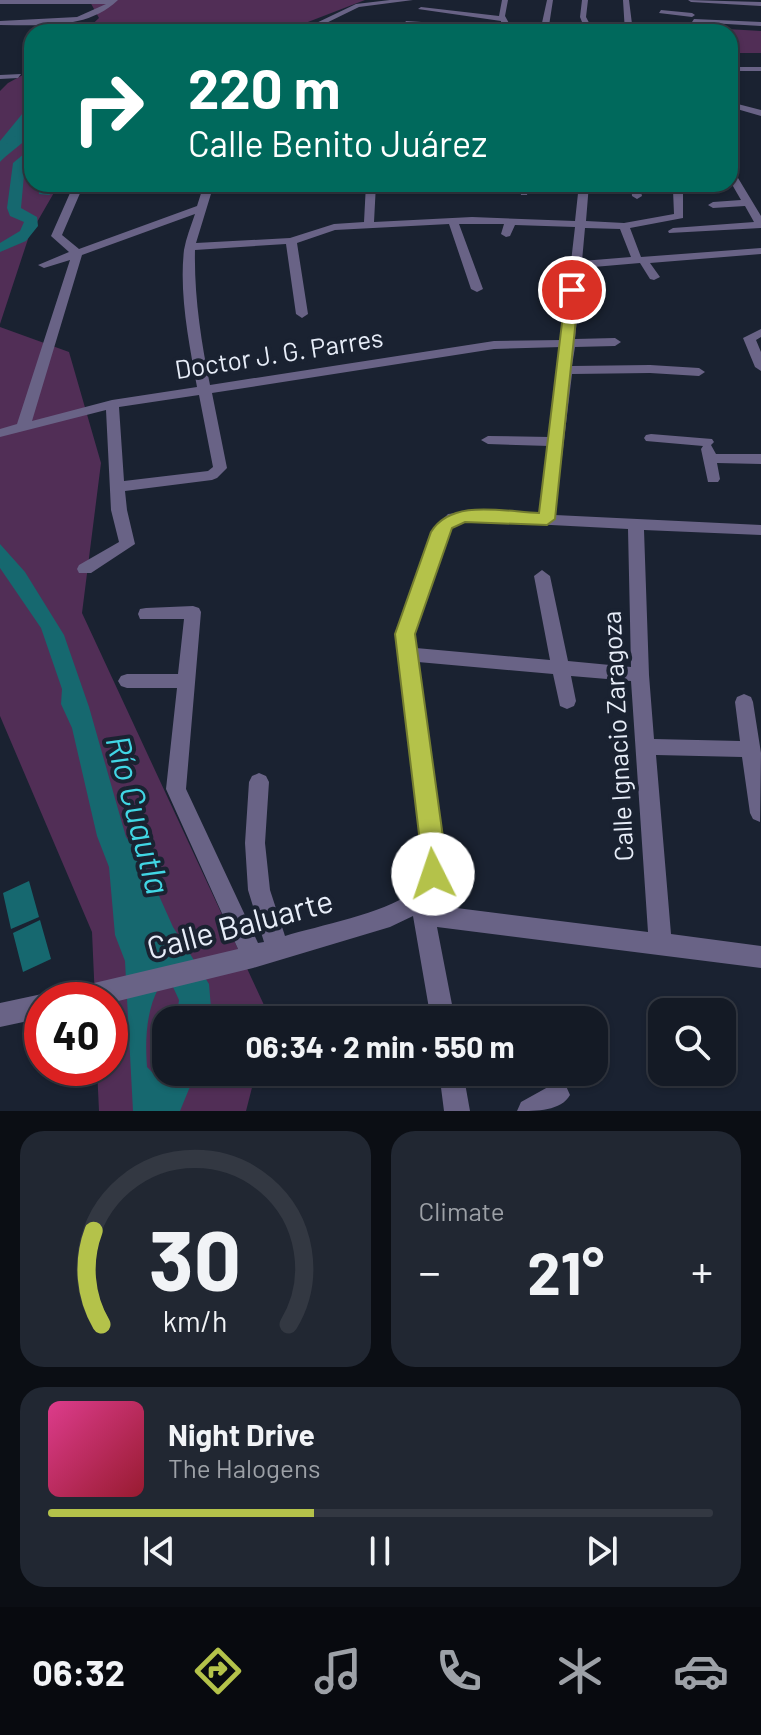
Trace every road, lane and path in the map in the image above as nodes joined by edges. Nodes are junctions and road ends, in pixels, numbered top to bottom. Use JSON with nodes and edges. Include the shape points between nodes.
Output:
{"nodes":[{"id":1,"x":410,"y":0,"type":"edge"},
{"id":2,"x":505,"y":0,"type":"edge"},
{"id":3,"x":550,"y":0,"type":"edge"},
{"id":4,"x":585,"y":0,"type":"edge"},
{"id":5,"x":626,"y":0,"type":"edge"},
{"id":6,"x":692,"y":0,"type":"edge"},
{"id":7,"x":37,"y":1,"type":"edge"},
{"id":8,"x":114,"y":1,"type":"edge"},
{"id":9,"x":0,"y":2,"type":"edge"},
{"id":10,"x":369,"y":2,"type":"edge"},
{"id":11,"x":761,"y":4,"type":"edge"},
{"id":12,"x":45,"y":9,"type":"dead end"},
{"id":13,"x":421,"y":9,"type":"dead end"},
{"id":14,"x":398,"y":10,"type":"dead end"},
{"id":15,"x":661,"y":12,"type":"dead end"},
{"id":16,"x":761,"y":12,"type":"edge"},
{"id":17,"x":55,"y":14,"type":"dead end"},
{"id":18,"x":409,"y":14,"type":"dead end"},
{"id":19,"x":693,"y":15,"type":"junction"},
{"id":20,"x":65,"y":19,"type":"junction"},
{"id":21,"x":503,"y":19,"type":"junction"},
{"id":22,"x":0,"y":23,"type":"edge"},
{"id":23,"x":319,"y":24,"type":"edge"},
{"id":24,"x":406,"y":24,"type":"edge"},
{"id":25,"x":506,"y":24,"type":"edge"},
{"id":26,"x":546,"y":24,"type":"edge"},
{"id":27,"x":586,"y":24,"type":"edge"},
{"id":28,"x":628,"y":24,"type":"edge"},
{"id":29,"x":693,"y":24,"type":"edge"},
{"id":30,"x":761,"y":24,"type":"edge"},
{"id":31,"x":738,"y":59,"type":"edge"},
{"id":32,"x":738,"y":69,"type":"edge"},
{"id":33,"x":748,"y":69,"type":"junction"},
{"id":34,"x":761,"y":69,"type":"edge"},
{"id":35,"x":18,"y":76,"type":"dead end"},
{"id":36,"x":0,"y":77,"type":"edge"},
{"id":37,"x":738,"y":106,"type":"edge"},
{"id":38,"x":761,"y":110,"type":"edge"},
{"id":39,"x":738,"y":188,"type":"edge"},
{"id":40,"x":75,"y":192,"type":"edge"},
{"id":41,"x":207,"y":192,"type":"edge"},
{"id":42,"x":371,"y":192,"type":"edge"},
{"id":43,"x":583,"y":192,"type":"edge"},
{"id":44,"x":636,"y":192,"type":"edge"},
{"id":45,"x":678,"y":192,"type":"edge"},
{"id":46,"x":637,"y":196,"type":"dead end"},
{"id":47,"x":747,"y":203,"type":"junction"},
{"id":48,"x":713,"y":205,"type":"dead end"},
{"id":49,"x":202,"y":208,"type":"junction"},
{"id":50,"x":508,"y":220,"type":"junction"},
{"id":51,"x":453,"y":221,"type":"junction"},
{"id":52,"x":578,"y":222,"type":"junction"},
{"id":53,"x":761,"y":225,"type":"edge"},
{"id":54,"x":369,"y":226,"type":"junction"},
{"id":55,"x":624,"y":226,"type":"junction"},
{"id":56,"x":147,"y":229,"type":"junction"},
{"id":57,"x":195,"y":230,"type":"junction"},
{"id":58,"x":673,"y":231,"type":"dead end"},
{"id":59,"x":506,"y":234,"type":"dead end"},
{"id":60,"x":56,"y":236,"type":"junction"},
{"id":61,"x":42,"y":241,"type":"dead end"},
{"id":62,"x":291,"y":241,"type":"junction"},
{"id":63,"x":190,"y":247,"type":"junction"},
{"id":64,"x":761,"y":251,"type":"edge"},
{"id":65,"x":77,"y":253,"type":"junction"},
{"id":66,"x":640,"y":260,"type":"junction"},
{"id":67,"x":44,"y":265,"type":"dead end"},
{"id":68,"x":574,"y":265,"type":"junction"},
{"id":69,"x":654,"y":277,"type":"dead end"},
{"id":70,"x":477,"y":289,"type":"dead end"},
{"id":71,"x":302,"y":314,"type":"dead end"},
{"id":72,"x":756,"y":334,"type":"edge"},
{"id":73,"x":569,"y":342,"type":"junction"},
{"id":74,"x":615,"y":342,"type":"dead end"},
{"id":75,"x":685,"y":357,"type":"dead end"},
{"id":76,"x":761,"y":367,"type":"edge"},
{"id":77,"x":564,"y":370,"type":"junction"},
{"id":78,"x":207,"y":389,"type":"junction"},
{"id":79,"x":112,"y":404,"type":"junction"},
{"id":80,"x":23,"y":427,"type":"junction"},
{"id":81,"x":0,"y":433,"type":"edge"},
{"id":82,"x":651,"y":438,"type":"dead end"},
{"id":83,"x":488,"y":440,"type":"dead end"},
{"id":84,"x":555,"y":442,"type":"junction"},
{"id":85,"x":707,"y":444,"type":"junction"},
{"id":86,"x":761,"y":459,"type":"edge"},
{"id":87,"x":713,"y":479,"type":"dead end"},
{"id":88,"x":119,"y":487,"type":"junction"},
{"id":89,"x":547,"y":519,"type":"junction"},
{"id":90,"x":636,"y":524,"type":"junction"},
{"id":91,"x":761,"y":530,"type":"edge"},
{"id":92,"x":85,"y":569,"type":"dead end"},
{"id":93,"x":542,"y":576,"type":"dead end"},
{"id":94,"x":146,"y":614,"type":"dead end"},
{"id":95,"x":406,"y":654,"type":"junction"},
{"id":96,"x":560,"y":669,"type":"junction"},
{"id":97,"x":640,"y":675,"type":"junction"},
{"id":98,"x":127,"y":681,"type":"dead end"},
{"id":99,"x":186,"y":681,"type":"junction"},
{"id":100,"x":567,"y":701,"type":"dead end"},
{"id":101,"x":744,"y":702,"type":"dead end"},
{"id":102,"x":645,"y":747,"type":"junction"},
{"id":103,"x":749,"y":749,"type":"junction"},
{"id":104,"x":259,"y":782,"type":"dead end"},
{"id":105,"x":760,"y":813,"type":"edge"},
{"id":106,"x":423,"y":908,"type":"junction"},
{"id":107,"x":660,"y":944,"type":"junction"},
{"id":108,"x":278,"y":950,"type":"junction"},
{"id":109,"x":253,"y":957,"type":"junction"},
{"id":110,"x":761,"y":957,"type":"edge"},
{"id":111,"x":128,"y":989,"type":"edge"},
{"id":112,"x":440,"y":1006,"type":"edge"},
{"id":113,"x":24,"y":1010,"type":"edge"},
{"id":114,"x":0,"y":1015,"type":"edge"},
{"id":115,"x":453,"y":1086,"type":"edge"},
{"id":116,"x":557,"y":1095,"type":"dead end"},
{"id":117,"x":457,"y":1111,"type":"edge"},
{"id":118,"x":530,"y":1111,"type":"edge"}],
"edges":[{"from":1,"to":10,"type":"street"},
{"from":2,"to":21,"type":"street"},
{"from":3,"to":26,"type":"street"},
{"from":4,"to":27,"type":"street"},
{"from":5,"to":28,"type":"street"},
{"from":6,"to":11,"type":"street"},
{"from":6,"to":19,"type":"street"},
{"from":7,"to":8,"type":"street"},
{"from":7,"to":9,"type":"street"},
{"from":7,"to":12,"type":"street"},
{"from":8,"to":20,"type":"street","via":[[103,13]]},
{"from":10,"to":14,"type":"street"},
{"from":10,"to":23,"type":"street"},
{"from":13,"to":21,"type":"street"},
{"from":15,"to":19,"type":"street"},
{"from":16,"to":19,"type":"street"},
{"from":17,"to":20,"type":"street"},
{"from":18,"to":24,"type":"street"},
{"from":19,"to":29,"type":"street"},
{"from":19,"to":30,"type":"street"},
{"from":20,"to":22,"type":"street"},
{"from":21,"to":25,"type":"street"},
{"from":31,"to":33,"type":"street"},
{"from":32,"to":33,"type":"street"},
{"from":33,"to":34,"type":"street"},
{"from":35,"to":36,"type":"street"},
{"from":37,"to":38,"type":"street"},
{"from":39,"to":47,"type":"street"},
{"from":40,"to":60,"type":"street"},
{"from":41,"to":49,"type":"street"},
{"from":42,"to":54,"type":"street"},
{"from":43,"to":52,"type":"street"},
{"from":44,"to":46,"type":"street"},
{"from":45,"to":55,"type":"street","via":[[679,216]]},
{"from":47,"to":48,"type":"street"},
{"from":47,"to":53,"type":"street"},
{"from":49,"to":56,"type":"street"},
{"from":49,"to":57,"type":"street"},
{"from":50,"to":51,"type":"street"},
{"from":50,"to":52,"type":"street"},
{"from":50,"to":59,"type":"street"},
{"from":51,"to":54,"type":"street"},
{"from":51,"to":70,"type":"street"},
{"from":52,"to":55,"type":"street"},
{"from":52,"to":68,"type":"street"},
{"from":53,"to":58,"type":"street"},
{"from":54,"to":62,"type":"street","via":[[325,228]]},
{"from":55,"to":66,"type":"street"},
{"from":56,"to":57,"type":"street"},
{"from":56,"to":65,"type":"street"},
{"from":57,"to":63,"type":"street"},
{"from":60,"to":61,"type":"street"},
{"from":60,"to":65,"type":"street"},
{"from":62,"to":63,"type":"street"},
{"from":62,"to":71,"type":"street"},
{"from":63,"to":78,"type":"street","via":[[196,347]]},
{"from":64,"to":66,"type":"street"},
{"from":65,"to":67,"type":"street"},
{"from":65,"to":80,"type":"street"},
{"from":66,"to":68,"type":"street"},
{"from":66,"to":69,"type":"street"},
{"from":68,"to":73,"type":"street"},
{"from":72,"to":76,"type":"street"},
{"from":73,"to":74,"type":"street","name":"Doctor J. G. Parres"},
{"from":73,"to":77,"type":"street"},
{"from":73,"to":78,"type":"street","name":"Doctor J. G. Parres","via":[[494,345]]},
{"from":75,"to":77,"type":"street","via":[[694,372]]},
{"from":77,"to":84,"type":"street"},
{"from":78,"to":79,"type":"street","name":"Doctor J. G. Parres"},
{"from":78,"to":88,"type":"street","via":[[218,472]]},
{"from":79,"to":80,"type":"street","name":"Doctor J. G. Parres"},
{"from":79,"to":88,"type":"street"},
{"from":80,"to":81,"type":"street","name":"Doctor J. G. Parres"},
{"from":82,"to":85,"type":"street"},
{"from":83,"to":84,"type":"street"},
{"from":84,"to":89,"type":"street"},
{"from":85,"to":86,"type":"street"},
{"from":85,"to":87,"type":"street"},
{"from":88,"to":92,"type":"street","via":[[127,544]]},
{"from":89,"to":90,"type":"street"},
{"from":89,"to":95,"type":"street","via":[[463,516],[445,524],[405,634]]},
{"from":90,"to":91,"type":"street"},
{"from":90,"to":97,"type":"street","name":"Calle Ignacio Zaragoza"},
{"from":93,"to":96,"type":"street"},
{"from":94,"to":99,"type":"street","via":[[193,612]]},
{"from":95,"to":96,"type":"street"},
{"from":95,"to":106,"type":"street","via":[[434,859]]},
{"from":96,"to":97,"type":"street"},
{"from":96,"to":100,"type":"street"},
{"from":97,"to":102,"type":"street","name":"Calle Ignacio Zaragoza"},
{"from":98,"to":99,"type":"street"},
{"from":99,"to":109,"type":"street","via":[[176,789]]},
{"from":101,"to":103,"type":"street"},
{"from":102,"to":103,"type":"street"},
{"from":102,"to":107,"type":"street","name":"Calle Ignacio Zaragoza"},
{"from":103,"to":105,"type":"street"},
{"from":104,"to":108,"type":"street","via":[[259,890]]},
{"from":106,"to":107,"type":"street"},
{"from":106,"to":108,"type":"street","name":"Calle Baluarte"},
{"from":106,"to":112,"type":"street"},
{"from":107,"to":110,"type":"street"},
{"from":108,"to":109,"type":"street","name":"Calle Baluarte"},
{"from":109,"to":111,"type":"street","name":"Calle Baluarte"},
{"from":113,"to":114,"type":"street"},
{"from":115,"to":117,"type":"street"},
{"from":116,"to":118,"type":"street"}]}
